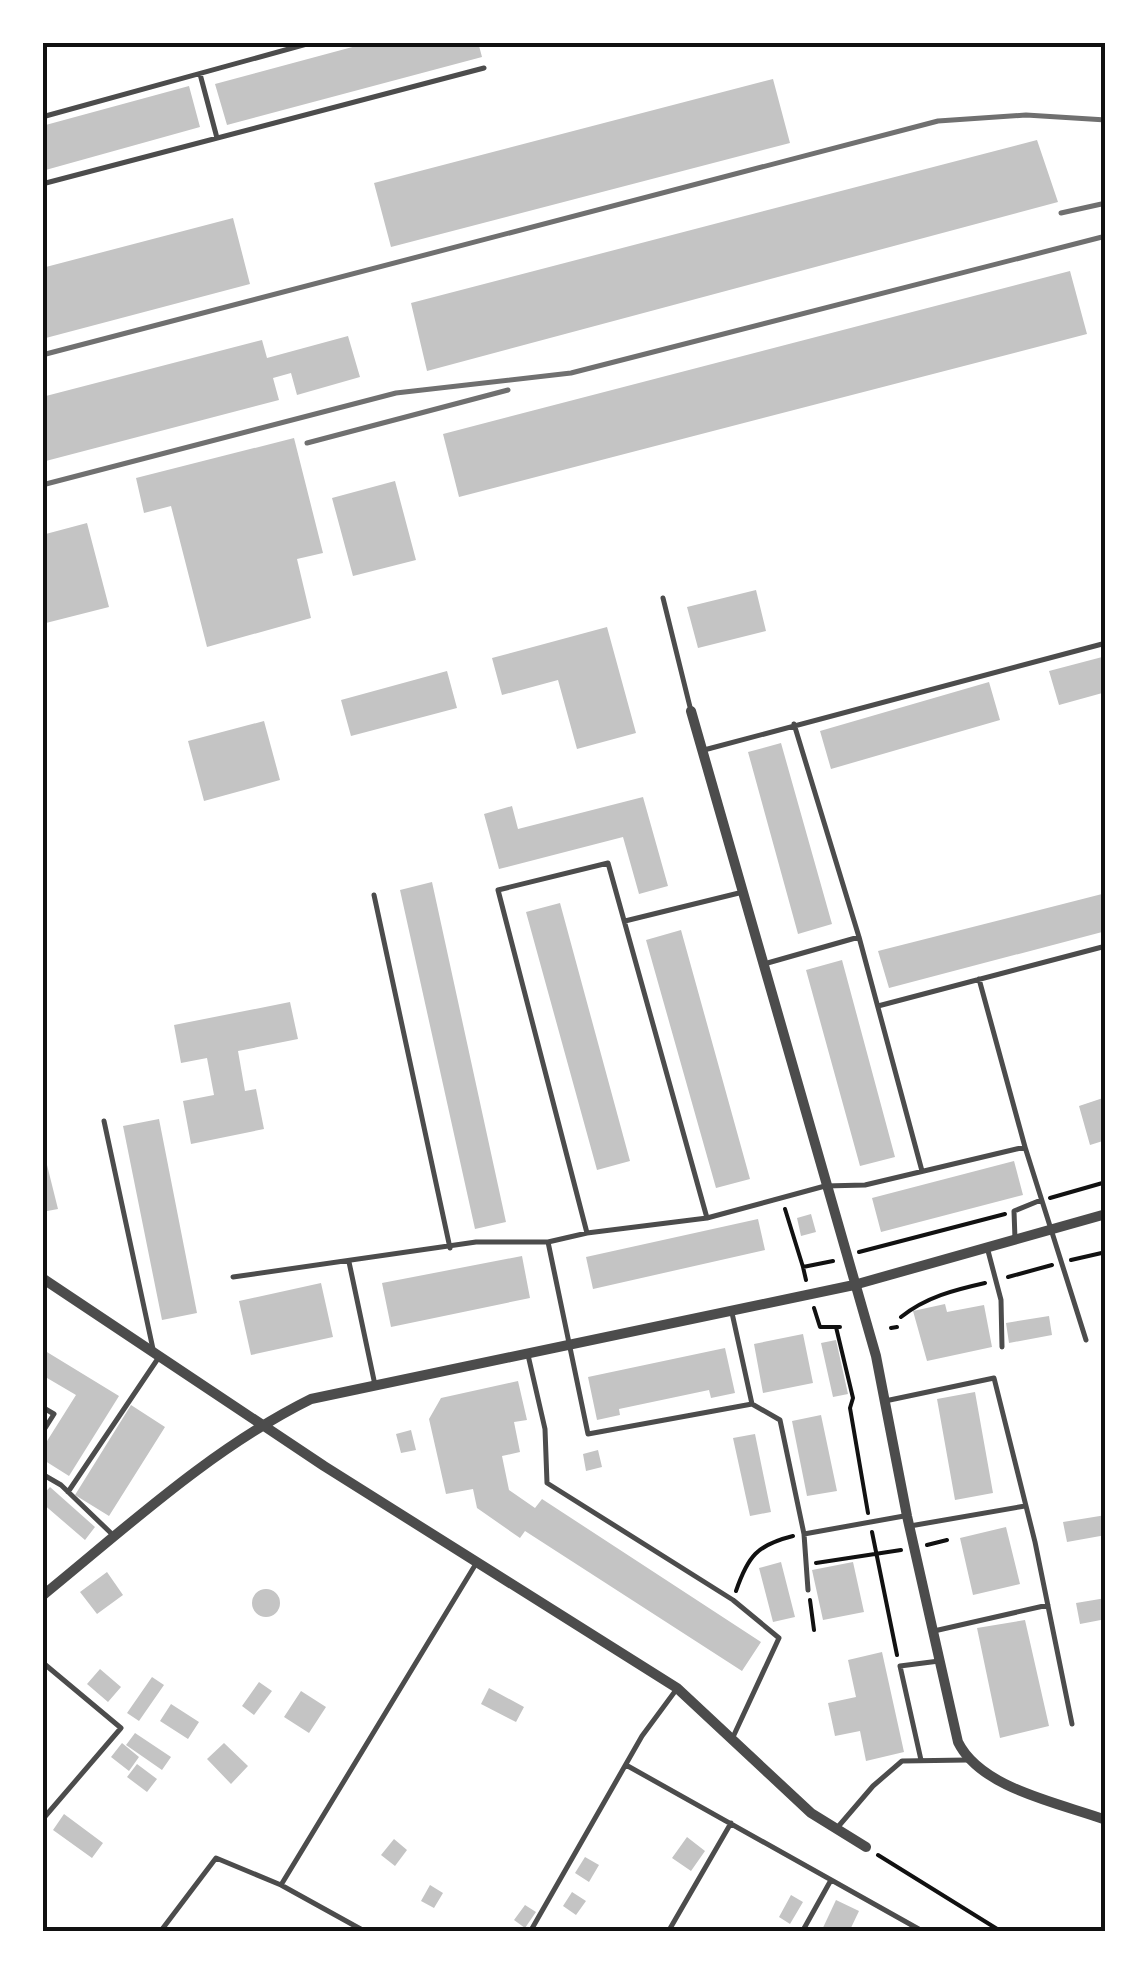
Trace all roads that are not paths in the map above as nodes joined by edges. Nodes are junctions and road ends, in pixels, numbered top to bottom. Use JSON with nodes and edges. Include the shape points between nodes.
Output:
{"nodes":[{"id":1,"x":314,"y":42,"type":"edge"},
{"id":2,"x":484,"y":68,"type":"dead end"},
{"id":3,"x":200,"y":74,"type":"junction"},
{"id":4,"x":42,"y":117,"type":"edge"},
{"id":5,"x":217,"y":138,"type":"junction"},
{"id":6,"x":42,"y":184,"type":"edge"},
{"id":7,"x":662,"y":598,"type":"dead end"},
{"id":8,"x":1106,"y":643,"type":"edge"},
{"id":9,"x":691,"y":711,"type":"joint"},
{"id":10,"x":794,"y":724,"type":"junction"},
{"id":11,"x":702,"y":750,"type":"junction"},
{"id":12,"x":742,"y":892,"type":"junction"},
{"id":13,"x":374,"y":895,"type":"dead end"},
{"id":14,"x":624,"y":921,"type":"junction"},
{"id":15,"x":860,"y":937,"type":"junction"},
{"id":16,"x":1106,"y":946,"type":"edge"},
{"id":17,"x":764,"y":964,"type":"junction"},
{"id":18,"x":979,"y":979,"type":"junction"},
{"id":19,"x":878,"y":1006,"type":"junction"},
{"id":20,"x":104,"y":1122,"type":"dead end"},
{"id":21,"x":1025,"y":1147,"type":"junction"},
{"id":22,"x":922,"y":1171,"type":"junction"},
{"id":23,"x":825,"y":1186,"type":"junction"},
{"id":24,"x":1041,"y":1200,"type":"junction"},
{"id":25,"x":1106,"y":1214,"type":"edge"},
{"id":26,"x":707,"y":1218,"type":"junction"},
{"id":27,"x":1050,"y":1229,"type":"junction"},
{"id":28,"x":587,"y":1234,"type":"junction"},
{"id":29,"x":1015,"y":1239,"type":"junction"},
{"id":30,"x":548,"y":1242,"type":"junction"},
{"id":31,"x":987,"y":1247,"type":"junction"},
{"id":32,"x":450,"y":1248,"type":"junction"},
{"id":33,"x":349,"y":1262,"type":"junction"},
{"id":34,"x":233,"y":1277,"type":"dead end"},
{"id":35,"x":42,"y":1278,"type":"edge"},
{"id":36,"x":854,"y":1285,"type":"junction"},
{"id":37,"x":731,"y":1310,"type":"junction"},
{"id":38,"x":1086,"y":1340,"type":"dead end"},
{"id":39,"x":569,"y":1343,"type":"junction"},
{"id":40,"x":1002,"y":1347,"type":"dead end"},
{"id":41,"x":156,"y":1352,"type":"junction"},
{"id":42,"x":528,"y":1352,"type":"junction"},
{"id":43,"x":375,"y":1385,"type":"junction"},
{"id":44,"x":885,"y":1401,"type":"junction"},
{"id":45,"x":752,"y":1404,"type":"junction"},
{"id":46,"x":42,"y":1407,"type":"edge"},
{"id":47,"x":262,"y":1423,"type":"junction"},
{"id":48,"x":42,"y":1433,"type":"edge"},
{"id":49,"x":42,"y":1474,"type":"edge"},
{"id":50,"x":68,"y":1492,"type":"junction"},
{"id":51,"x":1025,"y":1506,"type":"junction"},
{"id":52,"x":908,"y":1521,"type":"junction"},
{"id":53,"x":804,"y":1534,"type":"junction"},
{"id":54,"x":115,"y":1537,"type":"junction"},
{"id":55,"x":477,"y":1562,"type":"junction"},
{"id":56,"x":808,"y":1590,"type":"road end"},
{"id":57,"x":42,"y":1596,"type":"edge"},
{"id":58,"x":1048,"y":1605,"type":"junction"},
{"id":59,"x":934,"y":1631,"type":"junction"},
{"id":60,"x":939,"y":1661,"type":"junction"},
{"id":61,"x":42,"y":1662,"type":"edge"},
{"id":62,"x":678,"y":1688,"type":"junction"},
{"id":63,"x":1072,"y":1724,"type":"dead end"},
{"id":64,"x":731,"y":1740,"type":"junction"},
{"id":65,"x":920,"y":1760,"type":"junction"},
{"id":66,"x":970,"y":1760,"type":"junction"},
{"id":67,"x":626,"y":1765,"type":"junction"},
{"id":68,"x":42,"y":1820,"type":"edge"},
{"id":69,"x":1106,"y":1820,"type":"edge"},
{"id":70,"x":731,"y":1823,"type":"junction"},
{"id":71,"x":837,"y":1828,"type":"junction"},
{"id":72,"x":866,"y":1847,"type":"road end"},
{"id":73,"x":832,"y":1880,"type":"junction"},
{"id":74,"x":282,"y":1885,"type":"junction"},
{"id":75,"x":160,"y":1932,"type":"edge"},
{"id":76,"x":366,"y":1932,"type":"edge"},
{"id":77,"x":530,"y":1932,"type":"edge"},
{"id":78,"x":668,"y":1932,"type":"edge"},
{"id":79,"x":802,"y":1932,"type":"edge"},
{"id":80,"x":924,"y":1932,"type":"edge"}],
"edges":[{"from":1,"to":3,"type":"lane"},
{"from":2,"to":5,"type":"lane"},
{"from":3,"to":4,"type":"lane"},
{"from":3,"to":5,"type":"lane"},
{"from":5,"to":6,"type":"lane"},
{"from":7,"to":9,"type":"lane"},
{"from":8,"to":10,"type":"lane"},
{"from":9,"to":11,"type":"street"},
{"from":10,"to":11,"type":"lane"},
{"from":10,"to":15,"type":"lane"},
{"from":11,"to":12,"type":"street"},
{"from":12,"to":14,"type":"lane"},
{"from":12,"to":17,"type":"street"},
{"from":13,"to":32,"type":"lane"},
{"from":14,"to":26,"type":"lane"},
{"from":14,"to":28,"type":"lane","via":[[608,863],[498,890]]},
{"from":15,"to":17,"type":"lane"},
{"from":15,"to":19,"type":"lane"},
{"from":16,"to":18,"type":"lane"},
{"from":17,"to":23,"type":"street"},
{"from":18,"to":19,"type":"lane"},
{"from":18,"to":21,"type":"lane"},
{"from":19,"to":22,"type":"lane"},
{"from":20,"to":41,"type":"lane"},
{"from":21,"to":22,"type":"lane"},
{"from":21,"to":24,"type":"lane"},
{"from":22,"to":23,"type":"lane","via":[[865,1185]]},
{"from":23,"to":26,"type":"lane"},
{"from":23,"to":36,"type":"street"},
{"from":24,"to":27,"type":"lane"},
{"from":24,"to":29,"type":"lane","via":[[1014,1211]]},
{"from":25,"to":27,"type":"street"},
{"from":26,"to":28,"type":"lane"},
{"from":27,"to":29,"type":"street"},
{"from":27,"to":38,"type":"lane"},
{"from":28,"to":30,"type":"lane"},
{"from":29,"to":31,"type":"street"},
{"from":30,"to":32,"type":"lane"},
{"from":30,"to":39,"type":"lane"},
{"from":31,"to":36,"type":"street"},
{"from":31,"to":40,"type":"lane"},
{"from":32,"to":33,"type":"lane"},
{"from":33,"to":34,"type":"lane"},
{"from":33,"to":43,"type":"lane"},
{"from":35,"to":41,"type":"street"},
{"from":36,"to":37,"type":"street"},
{"from":36,"to":44,"type":"street"},
{"from":37,"to":39,"type":"street"},
{"from":37,"to":45,"type":"lane"},
{"from":39,"to":42,"type":"street"},
{"from":39,"to":45,"type":"lane","via":[[588,1434]]},
{"from":41,"to":47,"type":"street"},
{"from":41,"to":50,"type":"lane"},
{"from":42,"to":43,"type":"street"},
{"from":42,"to":64,"type":"lane","via":[[545,1428],[546,1483],[733,1600],[779,1638]]},
{"from":43,"to":47,"type":"street","via":[[311,1399]]},
{"from":44,"to":51,"type":"lane","via":[[994,1378]]},
{"from":44,"to":52,"type":"street"},
{"from":45,"to":53,"type":"lane","via":[[780,1420]]},
{"from":46,"to":48,"type":"lane","via":[[54,1414]]},
{"from":47,"to":54,"type":"street"},
{"from":47,"to":55,"type":"street"},
{"from":49,"to":50,"type":"lane"},
{"from":50,"to":54,"type":"lane"},
{"from":51,"to":52,"type":"lane"},
{"from":51,"to":58,"type":"lane"},
{"from":52,"to":53,"type":"lane"},
{"from":52,"to":59,"type":"street"},
{"from":53,"to":56,"type":"lane"},
{"from":54,"to":57,"type":"street"},
{"from":55,"to":62,"type":"street"},
{"from":55,"to":74,"type":"lane"},
{"from":58,"to":59,"type":"lane"},
{"from":58,"to":63,"type":"lane"},
{"from":59,"to":60,"type":"street"},
{"from":60,"to":65,"type":"lane","via":[[900,1666]]},
{"from":60,"to":66,"type":"street","via":[[954,1730]]},
{"from":61,"to":68,"type":"lane","via":[[121,1728]]},
{"from":62,"to":64,"type":"street"},
{"from":62,"to":67,"type":"lane"},
{"from":64,"to":71,"type":"street","via":[[811,1813]]},
{"from":65,"to":66,"type":"lane"},
{"from":65,"to":71,"type":"lane","via":[[902,1761],[887,1772]]},
{"from":66,"to":69,"type":"street","via":[[1006,1784]]},
{"from":67,"to":70,"type":"lane"},
{"from":67,"to":77,"type":"lane"},
{"from":70,"to":73,"type":"lane"},
{"from":70,"to":78,"type":"lane"},
{"from":71,"to":72,"type":"street"},
{"from":73,"to":79,"type":"lane"},
{"from":73,"to":80,"type":"lane"},
{"from":74,"to":75,"type":"lane","via":[[216,1858]]},
{"from":74,"to":76,"type":"lane"}]}
